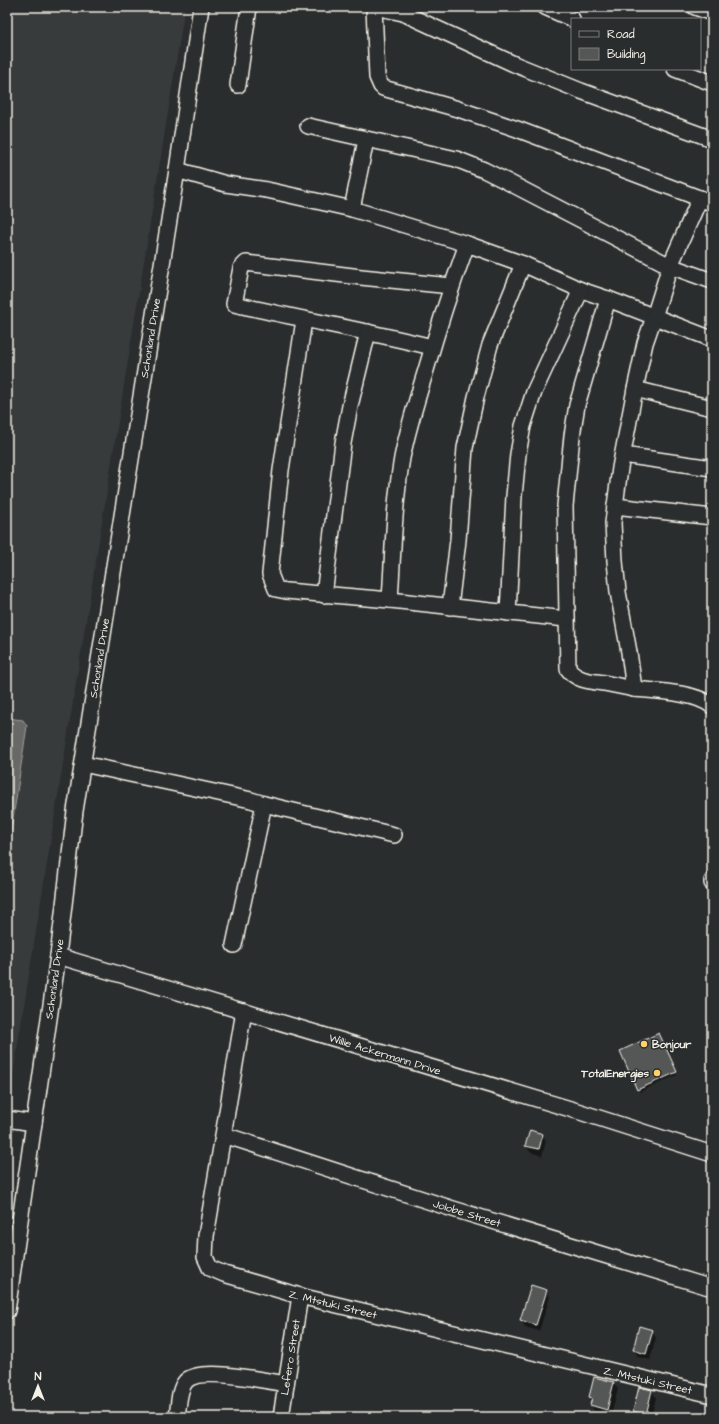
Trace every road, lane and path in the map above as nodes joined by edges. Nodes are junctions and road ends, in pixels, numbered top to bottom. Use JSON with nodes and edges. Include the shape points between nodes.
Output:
{"nodes":[{"id":1,"x":201,"y":7,"type":"edge"},
{"id":2,"x":249,"y":7,"type":"edge"},
{"id":3,"x":374,"y":7,"type":"edge"},
{"id":4,"x":545,"y":7,"type":"edge"},
{"id":5,"x":695,"y":7,"type":"edge"},
{"id":6,"x":712,"y":13,"type":"edge"},
{"id":7,"x":571,"y":19,"type":"edge"},
{"id":8,"x":678,"y":70,"type":"edge"},
{"id":9,"x":712,"y":82,"type":"edge"},
{"id":10,"x":238,"y":85,"type":"dead end"},
{"id":11,"x":308,"y":126,"type":"dead end"},
{"id":12,"x":712,"y":139,"type":"edge"},
{"id":13,"x":366,"y":140,"type":"junction"},
{"id":14,"x":177,"y":170,"type":"junction"},
{"id":15,"x":706,"y":200,"type":"edge"},
{"id":16,"x":352,"y":209,"type":"junction"},
{"id":17,"x":467,"y":244,"type":"junction"},
{"id":18,"x":523,"y":264,"type":"junction"},
{"id":19,"x":670,"y":266,"type":"junction"},
{"id":20,"x":712,"y":281,"type":"edge"},
{"id":21,"x":451,"y":286,"type":"junction"},
{"id":22,"x":581,"y":290,"type":"junction"},
{"id":23,"x":608,"y":299,"type":"junction"},
{"id":24,"x":654,"y":317,"type":"junction"},
{"id":25,"x":304,"y":320,"type":"junction"},
{"id":26,"x":368,"y":332,"type":"junction"},
{"id":27,"x":712,"y":339,"type":"edge"},
{"id":28,"x":432,"y":347,"type":"junction"},
{"id":29,"x":635,"y":389,"type":"junction"},
{"id":30,"x":712,"y":408,"type":"edge"},
{"id":31,"x":623,"y":455,"type":"junction"},
{"id":32,"x":712,"y":468,"type":"edge"},
{"id":33,"x":615,"y":506,"type":"junction"},
{"id":34,"x":712,"y":517,"type":"edge"},
{"id":35,"x":324,"y":595,"type":"junction"},
{"id":36,"x":390,"y":600,"type":"junction"},
{"id":37,"x":450,"y":607,"type":"junction"},
{"id":38,"x":508,"y":613,"type":"junction"},
{"id":39,"x":566,"y":619,"type":"junction"},
{"id":40,"x":634,"y":689,"type":"junction"},
{"id":41,"x":712,"y":706,"type":"edge"},
{"id":42,"x":82,"y":764,"type":"junction"},
{"id":43,"x":264,"y":804,"type":"junction"},
{"id":44,"x":394,"y":835,"type":"dead end"},
{"id":45,"x":234,"y":945,"type":"dead end"},
{"id":46,"x":58,"y":956,"type":"junction"},
{"id":47,"x":244,"y":1011,"type":"junction"},
{"id":48,"x":7,"y":1119,"type":"edge"},
{"id":49,"x":34,"y":1124,"type":"junction"},
{"id":50,"x":224,"y":1134,"type":"junction"},
{"id":51,"x":712,"y":1154,"type":"edge"},
{"id":52,"x":712,"y":1288,"type":"edge"},
{"id":53,"x":300,"y":1296,"type":"junction"},
{"id":54,"x":7,"y":1311,"type":"edge"},
{"id":55,"x":286,"y":1384,"type":"junction"},
{"id":56,"x":712,"y":1395,"type":"edge"},
{"id":57,"x":177,"y":1417,"type":"edge"},
{"id":58,"x":280,"y":1417,"type":"edge"}],
"edges":[{"from":1,"to":14,"type":"street","name":"Schonland Drive"},
{"from":2,"to":10,"type":"street"},
{"from":3,"to":12,"type":"street","via":[[403,13],[514,64]]},
{"from":3,"to":15,"type":"street","via":[[377,77],[381,86],[458,109]]},
{"from":4,"to":7,"type":"street"},
{"from":5,"to":6,"type":"street"},
{"from":8,"to":9,"type":"street"},
{"from":11,"to":13,"type":"street"},
{"from":13,"to":16,"type":"street"},
{"from":13,"to":19,"type":"street","via":[[470,164],[545,200]]},
{"from":14,"to":16,"type":"street","via":[[226,184],[267,190]]},
{"from":14,"to":42,"type":"street","name":"Schonland Drive"},
{"from":15,"to":19,"type":"street"},
{"from":16,"to":17,"type":"street"},
{"from":17,"to":18,"type":"street"},
{"from":17,"to":21,"type":"street"},
{"from":18,"to":22,"type":"street"},
{"from":18,"to":37,"type":"street","via":[[490,345],[474,404],[465,448]]},
{"from":19,"to":20,"type":"street"},
{"from":19,"to":24,"type":"street"},
{"from":21,"to":25,"type":"street","via":[[246,263],[243,265],[234,304]]},
{"from":21,"to":28,"type":"street"},
{"from":22,"to":23,"type":"street"},
{"from":22,"to":38,"type":"street","via":[[534,392],[523,426],[514,496]]},
{"from":23,"to":24,"type":"street"},
{"from":23,"to":39,"type":"street","via":[[578,405],[572,436],[565,506]]},
{"from":24,"to":27,"type":"street"},
{"from":24,"to":29,"type":"street","via":[[645,343]]},
{"from":25,"to":26,"type":"street"},
{"from":25,"to":35,"type":"street","via":[[281,470],[270,574],[276,589]]},
{"from":26,"to":28,"type":"street"},
{"from":26,"to":35,"type":"street","via":[[343,443]]},
{"from":28,"to":36,"type":"street","via":[[402,458]]},
{"from":29,"to":30,"type":"street"},
{"from":29,"to":31,"type":"street"},
{"from":31,"to":32,"type":"street"},
{"from":31,"to":33,"type":"street"},
{"from":33,"to":34,"type":"street"},
{"from":33,"to":40,"type":"street","via":[[613,523],[618,592]]},
{"from":35,"to":36,"type":"street"},
{"from":36,"to":37,"type":"street"},
{"from":37,"to":38,"type":"street"},
{"from":38,"to":39,"type":"street"},
{"from":39,"to":40,"type":"street","via":[[567,663],[572,674],[580,679]]},
{"from":40,"to":41,"type":"street","via":[[692,697]]},
{"from":42,"to":43,"type":"street"},
{"from":42,"to":46,"type":"street","name":"Schonland Drive"},
{"from":43,"to":44,"type":"street"},
{"from":43,"to":45,"type":"street"},
{"from":46,"to":47,"type":"street","name":"Willie Ackermann Drive"},
{"from":46,"to":49,"type":"street","name":"Schonland Drive"},
{"from":47,"to":50,"type":"street","name":"Z. Mtstuki Street"},
{"from":47,"to":51,"type":"street","name":"Willie Ackermann Drive"},
{"from":48,"to":49,"type":"street"},
{"from":49,"to":54,"type":"street","name":"Schonland Drive"},
{"from":50,"to":52,"type":"street","name":"Jolobe Street","via":[[453,1209]]},
{"from":50,"to":53,"type":"street","name":"Z. Mtstuki Street","via":[[206,1236],[205,1257],[210,1268]]},
{"from":53,"to":55,"type":"street","name":"Lefero Street"},
{"from":53,"to":56,"type":"street","name":"Z. Mtstuki Street"},
{"from":55,"to":57,"type":"street","via":[[226,1375],[207,1374],[193,1377],[186,1381],[181,1392]]},
{"from":55,"to":58,"type":"street","name":"Lefero Street"}]}
